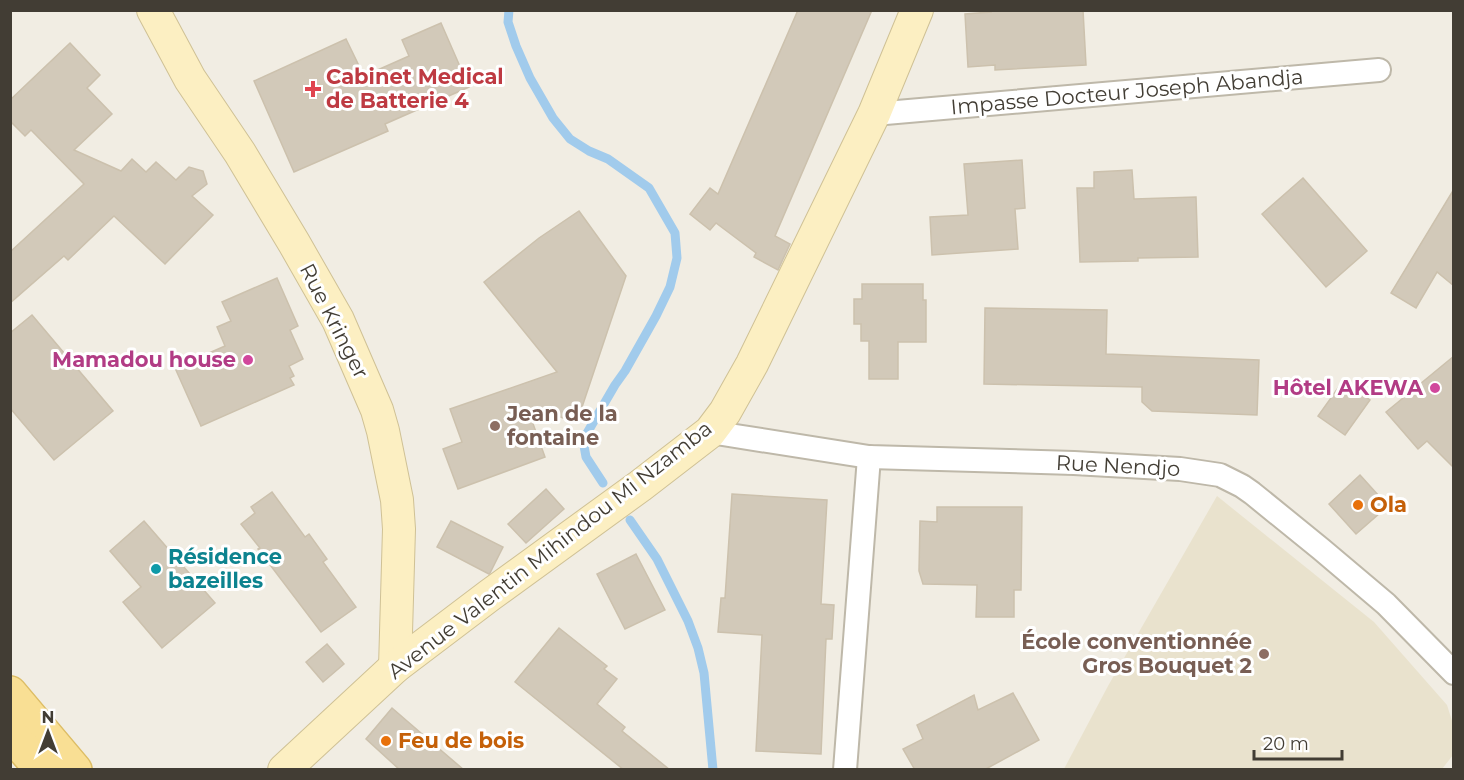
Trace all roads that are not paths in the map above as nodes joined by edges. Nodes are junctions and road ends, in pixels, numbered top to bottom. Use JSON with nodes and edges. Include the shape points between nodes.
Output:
{"nodes":[{"id":1,"x":153,"y":10,"type":"edge"},
{"id":2,"x":917,"y":10,"type":"edge"},
{"id":3,"x":1379,"y":70,"type":"dead end"},
{"id":4,"x":874,"y":114,"type":"junction"},
{"id":5,"x":710,"y":432,"type":"junction"},
{"id":6,"x":869,"y":457,"type":"junction"},
{"id":7,"x":395,"y":668,"type":"junction"},
{"id":8,"x":1454,"y":673,"type":"edge"},
{"id":9,"x":10,"y":693,"type":"edge"},
{"id":10,"x":10,"y":733,"type":"edge"},
{"id":11,"x":10,"y":761,"type":"edge"},
{"id":12,"x":18,"y":770,"type":"edge"},
{"id":13,"x":42,"y":770,"type":"edge"},
{"id":14,"x":75,"y":770,"type":"edge"},
{"id":15,"x":284,"y":770,"type":"edge"},
{"id":16,"x":845,"y":770,"type":"edge"}],
"edges":[{"from":1,"to":7,"type":"street","name":"Rue Kringer","via":[[190,79],[240,153],[338,320],[377,410],[398,510]]},
{"from":2,"to":4,"type":"street","name":"Avenue Valentin Mihindou Mi Nzamba"},
{"from":3,"to":4,"type":"street","name":"Impasse Docteur Joseph Abandja"},
{"from":4,"to":5,"type":"street","name":"Avenue Valentin Mihindou Mi Nzamba","via":[[752,364]]},
{"from":5,"to":6,"type":"street","name":"Rue Nendjo"},
{"from":5,"to":7,"type":"street","name":"Avenue Valentin Mihindou Mi Nzamba"},
{"from":6,"to":8,"type":"street","name":"Rue Nendjo","via":[[1153,467],[1220,475],[1252,493],[1351,574]]},
{"from":6,"to":16,"type":"street"},
{"from":7,"to":15,"type":"street","name":"Avenue Valentin Mihindou Mi Nzamba"},
{"from":9,"to":14,"type":"main road"},
{"from":10,"to":13,"type":"main road"},
{"from":11,"to":12,"type":"main road"}]}
